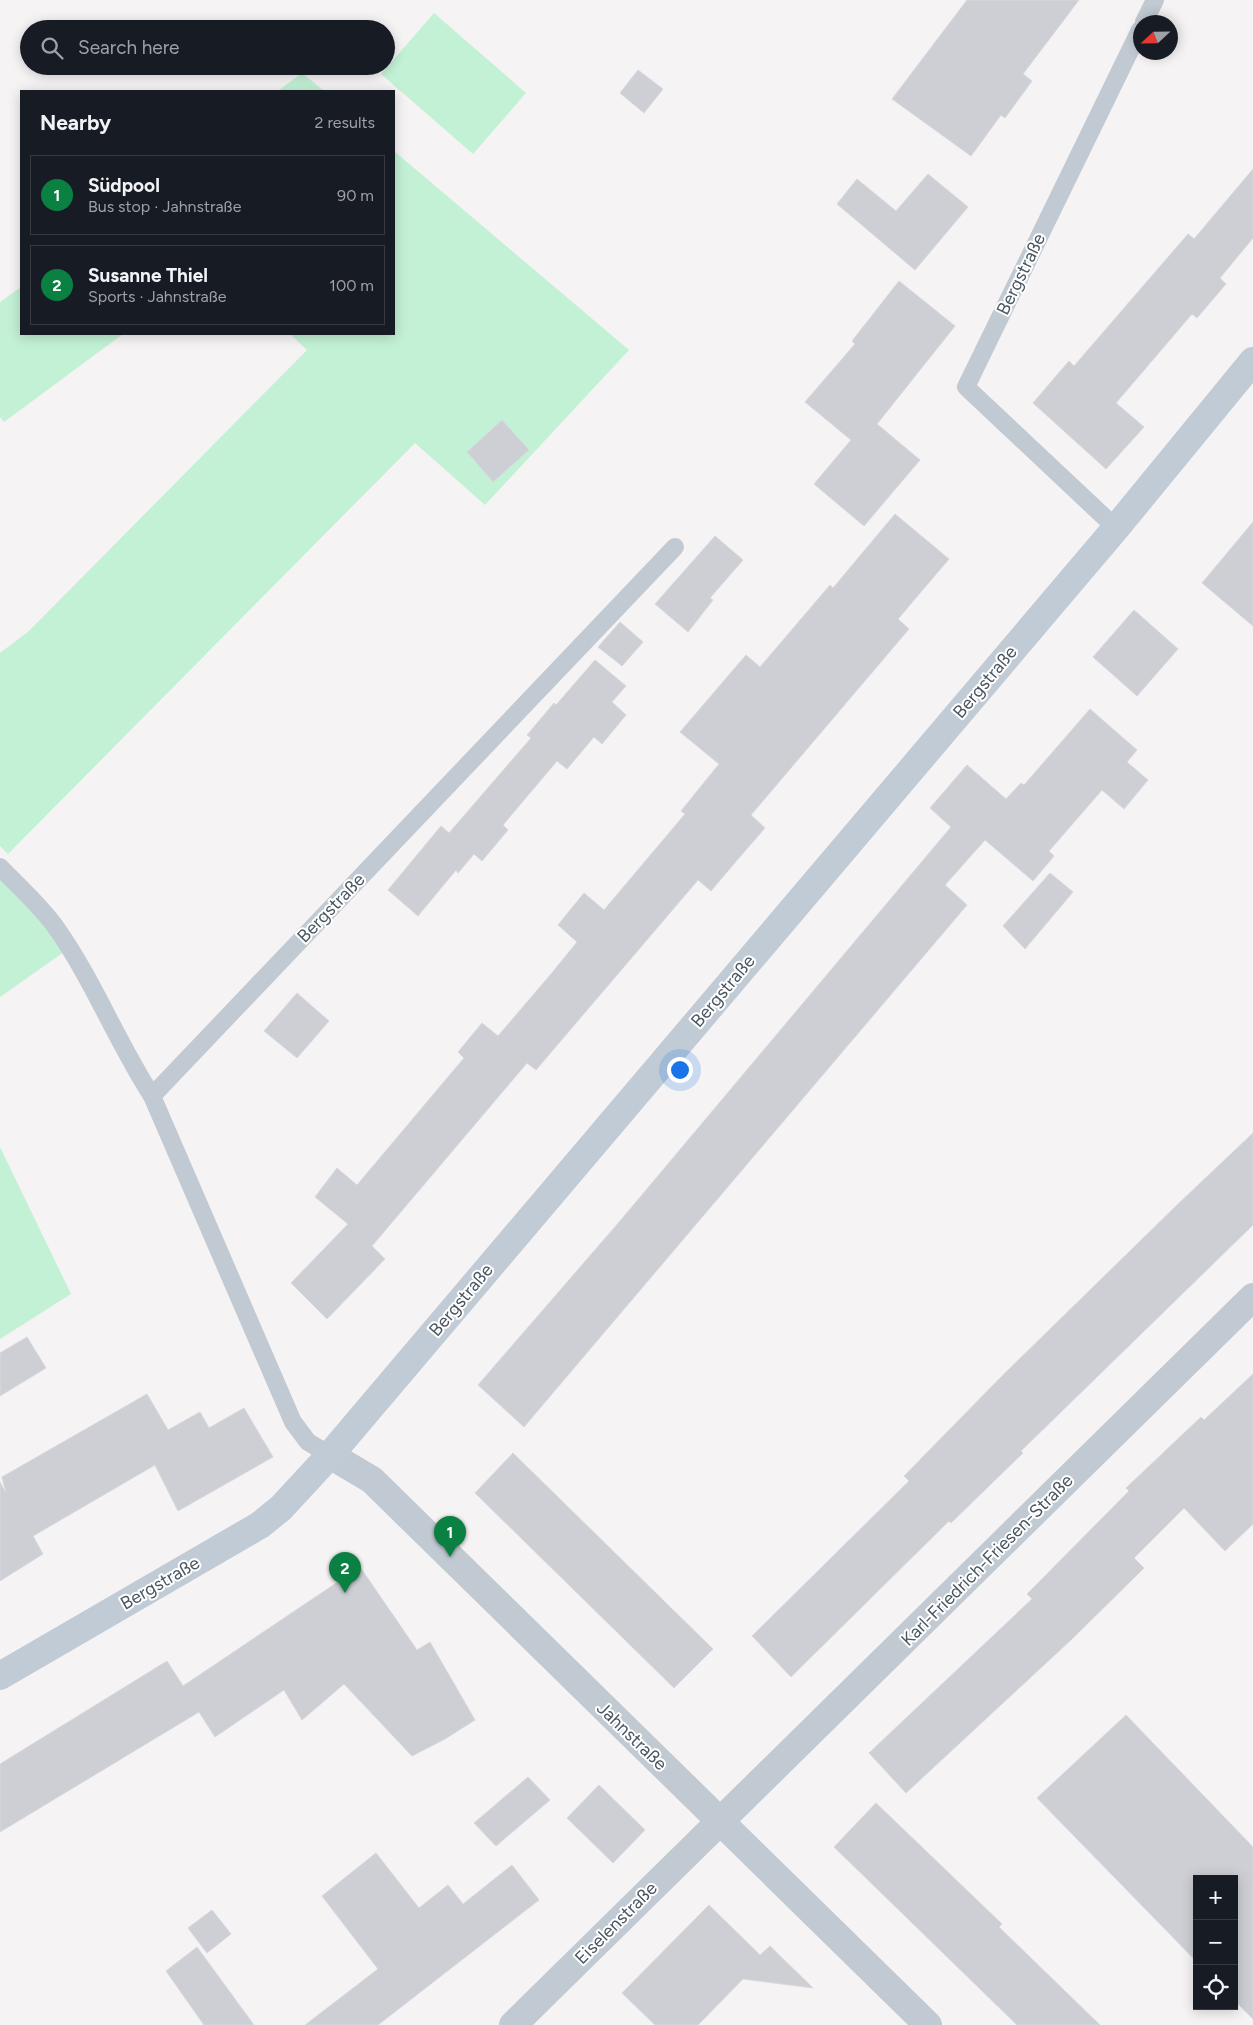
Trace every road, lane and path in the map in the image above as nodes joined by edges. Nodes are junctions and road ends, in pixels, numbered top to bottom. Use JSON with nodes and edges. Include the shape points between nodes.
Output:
{"nodes":[{"id":1,"x":1155,"y":0,"type":"edge"},
{"id":2,"x":1148,"y":15,"type":"edge"},
{"id":3,"x":1133,"y":44,"type":"edge"},
{"id":4,"x":1253,"y":360,"type":"edge"},
{"id":5,"x":1116,"y":528,"type":"junction"},
{"id":6,"x":675,"y":547,"type":"dead end"},
{"id":7,"x":0,"y":868,"type":"edge"},
{"id":8,"x":152,"y":1096,"type":"junction"},
{"id":9,"x":1253,"y":1297,"type":"edge"},
{"id":10,"x":330,"y":1454,"type":"junction"},
{"id":11,"x":0,"y":1676,"type":"edge"},
{"id":12,"x":721,"y":1823,"type":"junction"},
{"id":13,"x":513,"y":2025,"type":"edge"},
{"id":14,"x":928,"y":2025,"type":"edge"}],
"edges":[{"from":1,"to":2,"type":"lane"},
{"from":3,"to":5,"type":"lane","name":"Bergstraße","via":[[966,388]]},
{"from":4,"to":5,"type":"street","name":"Bergstraße"},
{"from":5,"to":10,"type":"street","name":"Bergstraße"},
{"from":6,"to":8,"type":"lane","name":"Bergstraße"},
{"from":7,"to":8,"type":"lane","via":[[56,928],[72,952],[129,1060]]},
{"from":8,"to":10,"type":"lane","via":[[293,1422],[308,1442]]},
{"from":9,"to":12,"type":"street","name":"Karl-Friedrich-Friesen-Straße"},
{"from":10,"to":11,"type":"street","name":"Bergstraße","via":[[281,1508],[260,1525]]},
{"from":10,"to":12,"type":"street","name":"Jahnstraße","via":[[372,1480]]},
{"from":12,"to":13,"type":"street","name":"Eiselenstraße","via":[[674,1865]]},
{"from":12,"to":14,"type":"street","name":"Jahnstraße"}]}
